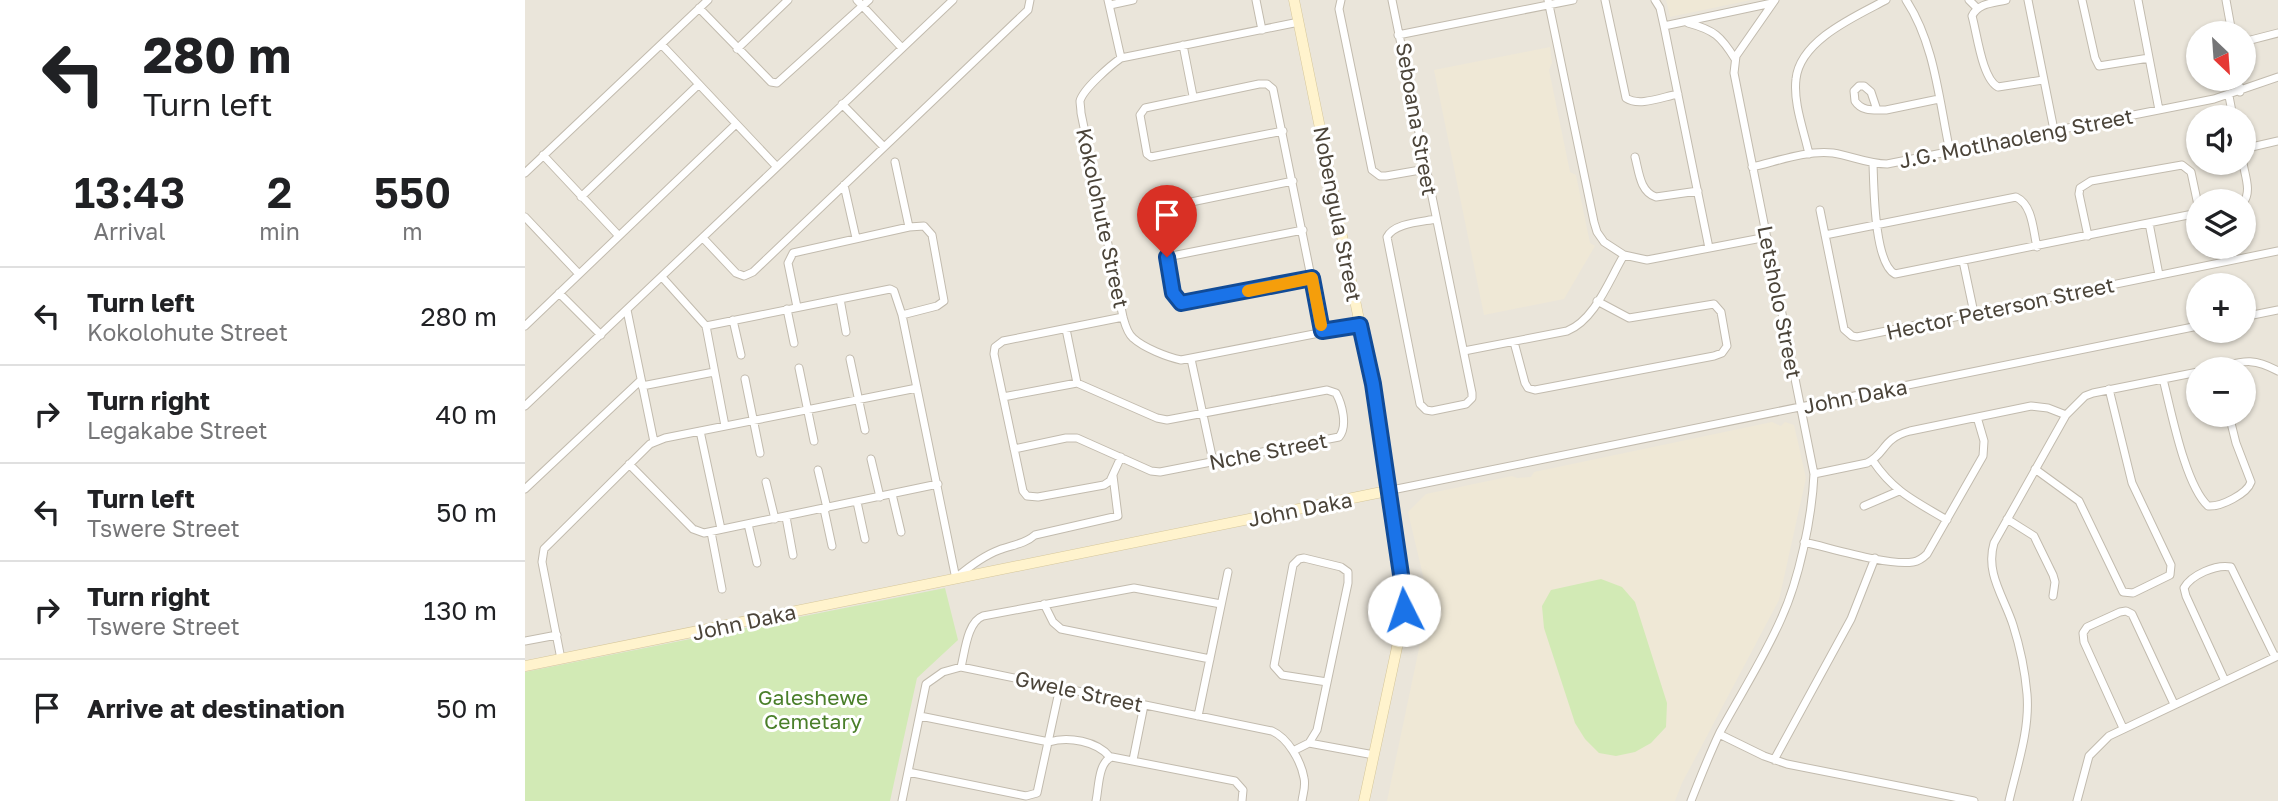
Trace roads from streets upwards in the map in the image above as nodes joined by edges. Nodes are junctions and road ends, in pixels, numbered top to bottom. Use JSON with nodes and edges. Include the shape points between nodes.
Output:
{"nodes":[{"id":1,"x":708,"y":0,"type":"edge"},
{"id":2,"x":788,"y":0,"type":"edge"},
{"id":3,"x":953,"y":0,"type":"edge"},
{"id":4,"x":1030,"y":0,"type":"edge"},
{"id":5,"x":1133,"y":0,"type":"edge"},
{"id":6,"x":1256,"y":0,"type":"edge"},
{"id":7,"x":1294,"y":0,"type":"edge"},
{"id":8,"x":1341,"y":0,"type":"edge"},
{"id":9,"x":1392,"y":0,"type":"edge"},
{"id":10,"x":1573,"y":0,"type":"edge"},
{"id":11,"x":1605,"y":0,"type":"edge"},
{"id":12,"x":1655,"y":0,"type":"edge"},
{"id":13,"x":1886,"y":0,"type":"edge"},
{"id":14,"x":1906,"y":0,"type":"edge"},
{"id":15,"x":1969,"y":0,"type":"edge"},
{"id":16,"x":2006,"y":0,"type":"edge"},
{"id":17,"x":2028,"y":0,"type":"edge"},
{"id":18,"x":2082,"y":0,"type":"edge"},
{"id":19,"x":2139,"y":0,"type":"edge"},
{"id":20,"x":2226,"y":0,"type":"edge"},
{"id":21,"x":1774,"y":1,"type":"edge"},
{"id":22,"x":863,"y":2,"type":"edge"},
{"id":23,"x":1109,"y":2,"type":"edge"},
{"id":24,"x":1549,"y":2,"type":"edge"},
{"id":25,"x":699,"y":8,"type":"junction"},
{"id":26,"x":1977,"y":8,"type":"junction"},
{"id":27,"x":2230,"y":21,"type":"edge"},
{"id":28,"x":1299,"y":22,"type":"junction"},
{"id":29,"x":1685,"y":22,"type":"junction"},
{"id":30,"x":1664,"y":26,"type":"junction"},
{"id":31,"x":1262,"y":30,"type":"junction"},
{"id":32,"x":2278,"y":33,"type":"edge"},
{"id":33,"x":1398,"y":35,"type":"junction"},
{"id":34,"x":2256,"y":39,"type":"edge"},
{"id":35,"x":662,"y":45,"type":"junction"},
{"id":36,"x":1183,"y":45,"type":"junction"},
{"id":37,"x":902,"y":48,"type":"junction"},
{"id":38,"x":737,"y":49,"type":"junction"},
{"id":39,"x":1121,"y":58,"type":"junction"},
{"id":40,"x":2149,"y":58,"type":"junction"},
{"id":41,"x":1735,"y":59,"type":"junction"},
{"id":42,"x":2278,"y":77,"type":"edge"},
{"id":43,"x":2043,"y":80,"type":"junction"},
{"id":44,"x":698,"y":85,"type":"junction"},
{"id":45,"x":2240,"y":92,"type":"joint"},
{"id":46,"x":1678,"y":94,"type":"junction"},
{"id":47,"x":1193,"y":96,"type":"junction"},
{"id":48,"x":2229,"y":96,"type":"junction"},
{"id":49,"x":1939,"y":99,"type":"junction"},
{"id":50,"x":842,"y":104,"type":"junction"},
{"id":51,"x":2231,"y":105,"type":"edge"},
{"id":52,"x":1877,"y":110,"type":"dead end"},
{"id":53,"x":2159,"y":110,"type":"junction"},
{"id":54,"x":736,"y":124,"type":"junction"},
{"id":55,"x":2054,"y":130,"type":"junction"},
{"id":56,"x":1283,"y":131,"type":"junction"},
{"id":57,"x":2278,"y":141,"type":"edge"},
{"id":58,"x":2256,"y":146,"type":"edge"},
{"id":59,"x":884,"y":147,"type":"junction"},
{"id":60,"x":1950,"y":152,"type":"junction"},
{"id":61,"x":1809,"y":154,"type":"junction"},
{"id":62,"x":543,"y":155,"type":"junction"},
{"id":63,"x":1635,"y":157,"type":"dead end"},
{"id":64,"x":895,"y":162,"type":"dead end"},
{"id":65,"x":1873,"y":164,"type":"junction"},
{"id":66,"x":777,"y":167,"type":"junction"},
{"id":67,"x":1752,"y":167,"type":"junction"},
{"id":68,"x":1426,"y":169,"type":"junction"},
{"id":69,"x":525,"y":173,"type":"edge"},
{"id":70,"x":1293,"y":181,"type":"junction"},
{"id":71,"x":844,"y":185,"type":"junction"},
{"id":72,"x":2195,"y":189,"type":"edge"},
{"id":73,"x":1698,"y":191,"type":"junction"},
{"id":74,"x":581,"y":197,"type":"junction"},
{"id":75,"x":1820,"y":210,"type":"dead end"},
{"id":76,"x":2186,"y":215,"type":"edge"},
{"id":77,"x":525,"y":217,"type":"edge"},
{"id":78,"x":1436,"y":219,"type":"junction"},
{"id":79,"x":2149,"y":223,"type":"junction"},
{"id":80,"x":1877,"y":224,"type":"junction"},
{"id":81,"x":909,"y":227,"type":"junction"},
{"id":82,"x":1303,"y":230,"type":"junction"},
{"id":83,"x":1825,"y":235,"type":"junction"},
{"id":84,"x":619,"y":236,"type":"junction"},
{"id":85,"x":2088,"y":236,"type":"junction"},
{"id":86,"x":1767,"y":237,"type":"junction"},
{"id":87,"x":703,"y":238,"type":"junction"},
{"id":88,"x":856,"y":238,"type":"junction"},
{"id":89,"x":2037,"y":247,"type":"junction"},
{"id":90,"x":1709,"y":248,"type":"junction"},
{"id":91,"x":2278,"y":251,"type":"edge"},
{"id":92,"x":1624,"y":255,"type":"junction"},
{"id":93,"x":1167,"y":257,"type":"junction"},
{"id":94,"x":1963,"y":261,"type":"junction"},
{"id":95,"x":579,"y":274,"type":"junction"},
{"id":96,"x":2159,"y":275,"type":"junction"},
{"id":97,"x":662,"y":277,"type":"junction"},
{"id":98,"x":1312,"y":278,"type":"junction"},
{"id":99,"x":559,"y":293,"type":"junction"},
{"id":100,"x":840,"y":299,"type":"junction"},
{"id":101,"x":1597,"y":301,"type":"junction"},
{"id":102,"x":797,"y":307,"type":"junction"},
{"id":103,"x":787,"y":309,"type":"junction"},
{"id":104,"x":627,"y":310,"type":"junction"},
{"id":105,"x":2278,"y":310,"type":"edge"},
{"id":106,"x":1974,"y":313,"type":"junction"},
{"id":107,"x":2256,"y":314,"type":"edge"},
{"id":108,"x":902,"y":315,"type":"junction"},
{"id":109,"x":1123,"y":317,"type":"junction"},
{"id":110,"x":733,"y":320,"type":"junction"},
{"id":111,"x":1360,"y":325,"type":"junction"},
{"id":112,"x":525,"y":326,"type":"edge"},
{"id":113,"x":706,"y":326,"type":"junction"},
{"id":114,"x":2186,"y":328,"type":"edge"},
{"id":115,"x":1066,"y":329,"type":"junction"},
{"id":116,"x":1322,"y":331,"type":"junction"},
{"id":117,"x":846,"y":332,"type":"dead end"},
{"id":118,"x":601,"y":335,"type":"junction"},
{"id":119,"x":1514,"y":342,"type":"junction"},
{"id":120,"x":793,"y":343,"type":"dead end"},
{"id":121,"x":1464,"y":351,"type":"junction"},
{"id":122,"x":741,"y":355,"type":"dead end"},
{"id":123,"x":851,"y":359,"type":"dead end"},
{"id":124,"x":1191,"y":359,"type":"junction"},
{"id":125,"x":2256,"y":361,"type":"edge"},
{"id":126,"x":799,"y":368,"type":"dead end"},
{"id":127,"x":2278,"y":371,"type":"edge"},
{"id":128,"x":714,"y":372,"type":"junction"},
{"id":129,"x":2186,"y":374,"type":"edge"},
{"id":130,"x":745,"y":379,"type":"dead end"},
{"id":131,"x":2163,"y":379,"type":"junction"},
{"id":132,"x":642,"y":383,"type":"junction"},
{"id":133,"x":1077,"y":383,"type":"junction"},
{"id":134,"x":917,"y":388,"type":"junction"},
{"id":135,"x":2109,"y":389,"type":"junction"},
{"id":136,"x":1003,"y":397,"type":"junction"},
{"id":137,"x":858,"y":399,"type":"junction"},
{"id":138,"x":525,"y":406,"type":"edge"},
{"id":139,"x":1801,"y":407,"type":"junction"},
{"id":140,"x":807,"y":410,"type":"junction"},
{"id":141,"x":1203,"y":413,"type":"junction"},
{"id":142,"x":2066,"y":415,"type":"junction"},
{"id":143,"x":1977,"y":417,"type":"junction"},
{"id":144,"x":754,"y":420,"type":"junction"},
{"id":145,"x":725,"y":426,"type":"junction"},
{"id":146,"x":2232,"y":427,"type":"edge"},
{"id":147,"x":865,"y":430,"type":"dead end"},
{"id":148,"x":700,"y":431,"type":"junction"},
{"id":149,"x":814,"y":441,"type":"dead end"},
{"id":150,"x":654,"y":442,"type":"junction"},
{"id":151,"x":1014,"y":449,"type":"junction"},
{"id":152,"x":760,"y":453,"type":"dead end"},
{"id":153,"x":1121,"y":457,"type":"junction"},
{"id":154,"x":871,"y":459,"type":"dead end"},
{"id":155,"x":1213,"y":461,"type":"junction"},
{"id":156,"x":1873,"y":461,"type":"junction"},
{"id":157,"x":629,"y":464,"type":"junction"},
{"id":158,"x":2035,"y":469,"type":"junction"},
{"id":159,"x":818,"y":470,"type":"dead end"},
{"id":160,"x":1814,"y":474,"type":"junction"},
{"id":161,"x":1113,"y":476,"type":"junction"},
{"id":162,"x":766,"y":482,"type":"dead end"},
{"id":163,"x":937,"y":484,"type":"junction"},
{"id":164,"x":525,"y":489,"type":"edge"},
{"id":165,"x":1387,"y":491,"type":"junction"},
{"id":166,"x":1899,"y":491,"type":"junction"},
{"id":167,"x":892,"y":494,"type":"junction"},
{"id":168,"x":880,"y":497,"type":"junction"},
{"id":169,"x":857,"y":502,"type":"junction"},
{"id":170,"x":1864,"y":506,"type":"dead end"},
{"id":171,"x":826,"y":508,"type":"junction"},
{"id":172,"x":786,"y":517,"type":"junction"},
{"id":173,"x":775,"y":519,"type":"junction"},
{"id":174,"x":2007,"y":519,"type":"junction"},
{"id":175,"x":1947,"y":520,"type":"junction"},
{"id":176,"x":748,"y":524,"type":"junction"},
{"id":177,"x":722,"y":529,"type":"junction"},
{"id":178,"x":711,"y":532,"type":"junction"},
{"id":179,"x":901,"y":532,"type":"dead end"},
{"id":180,"x":865,"y":539,"type":"dead end"},
{"id":181,"x":1804,"y":542,"type":"junction"},
{"id":182,"x":832,"y":546,"type":"dead end"},
{"id":183,"x":793,"y":555,"type":"dead end"},
{"id":184,"x":1875,"y":558,"type":"junction"},
{"id":185,"x":757,"y":563,"type":"dead end"},
{"id":186,"x":1228,"y":572,"type":"dead end"},
{"id":187,"x":956,"y":578,"type":"junction"},
{"id":188,"x":722,"y":589,"type":"dead end"},
{"id":189,"x":2053,"y":596,"type":"dead end"},
{"id":190,"x":1044,"y":604,"type":"junction"},
{"id":191,"x":1221,"y":604,"type":"junction"},
{"id":192,"x":557,"y":635,"type":"junction"},
{"id":193,"x":525,"y":641,"type":"edge"},
{"id":194,"x":2277,"y":657,"type":"edge"},
{"id":195,"x":561,"y":659,"type":"junction"},
{"id":196,"x":1210,"y":659,"type":"junction"},
{"id":197,"x":525,"y":666,"type":"edge"},
{"id":198,"x":961,"y":667,"type":"junction"},
{"id":199,"x":2225,"y":681,"type":"junction"},
{"id":200,"x":1327,"y":682,"type":"junction"},
{"id":201,"x":1060,"y":687,"type":"junction"},
{"id":202,"x":2175,"y":704,"type":"junction"},
{"id":203,"x":1144,"y":705,"type":"junction"},
{"id":204,"x":920,"y":716,"type":"junction"},
{"id":205,"x":1198,"y":716,"type":"junction"},
{"id":206,"x":2123,"y":729,"type":"junction"},
{"id":207,"x":1719,"y":734,"type":"junction"},
{"id":208,"x":1049,"y":743,"type":"junction"},
{"id":209,"x":1309,"y":743,"type":"junction"},
{"id":210,"x":1293,"y":751,"type":"junction"},
{"id":211,"x":1374,"y":755,"type":"junction"},
{"id":212,"x":1109,"y":757,"type":"junction"},
{"id":213,"x":1133,"y":760,"type":"junction"},
{"id":214,"x":1775,"y":760,"type":"junction"},
{"id":215,"x":908,"y":772,"type":"junction"},
{"id":216,"x":1937,"y":798,"type":"edge"},
{"id":217,"x":902,"y":801,"type":"edge"},
{"id":218,"x":1097,"y":801,"type":"edge"},
{"id":219,"x":1243,"y":801,"type":"edge"},
{"id":220,"x":1302,"y":801,"type":"edge"},
{"id":221,"x":1364,"y":801,"type":"edge"},
{"id":222,"x":1691,"y":801,"type":"edge"},
{"id":223,"x":1974,"y":801,"type":"edge"},
{"id":224,"x":2010,"y":801,"type":"edge"},
{"id":225,"x":2077,"y":801,"type":"edge"}],
"edges":[{"from":1,"to":25,"type":"street"},
{"from":2,"to":38,"type":"street"},
{"from":3,"to":37,"type":"street"},
{"from":4,"to":59,"type":"street","via":[[1028,10]]},
{"from":5,"to":23,"type":"street"},
{"from":6,"to":31,"type":"street"},
{"from":7,"to":28,"type":"street","name":"Nobengula Street"},
{"from":8,"to":68,"type":"street","via":[[1339,9],[1372,170],[1386,176]]},
{"from":9,"to":33,"type":"street"},
{"from":10,"to":24,"type":"street","name":"Seboana Street"},
{"from":11,"to":46,"type":"street","via":[[1626,97],[1641,102]]},
{"from":12,"to":30,"type":"street"},
{"from":13,"to":61,"type":"street","via":[[1824,36],[1797,72],[1797,99]]},
{"from":14,"to":49,"type":"street","via":[[1928,48]]},
{"from":15,"to":26,"type":"street"},
{"from":16,"to":26,"type":"street"},
{"from":17,"to":43,"type":"street"},
{"from":18,"to":40,"type":"street","via":[[2099,66]]},
{"from":19,"to":40,"type":"street"},
{"from":20,"to":27,"type":"street"},
{"from":21,"to":29,"type":"street"},
{"from":21,"to":41,"type":"street"},
{"from":22,"to":37,"type":"street"},
{"from":22,"to":38,"type":"street","via":[[779,82],[771,82]]},
{"from":23,"to":39,"type":"street"},
{"from":24,"to":33,"type":"street","name":"Seboana Street"},
{"from":24,"to":92,"type":"street","via":[[1594,222],[1604,242]]},
{"from":25,"to":35,"type":"street"},
{"from":25,"to":38,"type":"street"},
{"from":26,"to":43,"type":"street","via":[[1972,16],[1991,83],[2002,87]]},
{"from":28,"to":31,"type":"street"},
{"from":28,"to":111,"type":"street","name":"Nobengula Street"},
{"from":29,"to":30,"type":"street"},
{"from":29,"to":41,"type":"street","via":[[1719,35]]},
{"from":30,"to":46,"type":"street"},
{"from":31,"to":36,"type":"street"},
{"from":32,"to":34,"type":"street"},
{"from":33,"to":68,"type":"street","name":"Seboana Street"},
{"from":35,"to":44,"type":"street"},
{"from":35,"to":62,"type":"street"},
{"from":36,"to":39,"type":"street"},
{"from":36,"to":47,"type":"street"},
{"from":37,"to":50,"type":"street"},
{"from":39,"to":109,"type":"street","name":"Kokolohute Street","via":[[1080,102]]},
{"from":40,"to":53,"type":"street"},
{"from":41,"to":67,"type":"street","name":"Letsholo Street"},
{"from":42,"to":45,"type":"street","name":"J.G. Motlhaoleng Street"},
{"from":43,"to":55,"type":"street"},
{"from":44,"to":54,"type":"street"},
{"from":44,"to":74,"type":"street"},
{"from":45,"to":48,"type":"street","name":"J.G. Motlhaoleng Street"},
{"from":46,"to":73,"type":"street"},
{"from":47,"to":56,"type":"street","via":[[1267,84],[1275,92]]},
{"from":47,"to":56,"type":"street","via":[[1143,110],[1140,121],[1148,157]]},
{"from":48,"to":51,"type":"street"},
{"from":48,"to":53,"type":"street","name":"J.G. Motlhaoleng Street"},
{"from":49,"to":52,"type":"street"},
{"from":49,"to":60,"type":"street"},
{"from":50,"to":59,"type":"street"},
{"from":50,"to":66,"type":"street"},
{"from":53,"to":55,"type":"street","name":"J.G. Motlhaoleng Street"},
{"from":54,"to":66,"type":"street"},
{"from":54,"to":84,"type":"street"},
{"from":55,"to":60,"type":"street","name":"J.G. Motlhaoleng Street"},
{"from":56,"to":70,"type":"street"},
{"from":57,"to":58,"type":"street"},
{"from":59,"to":71,"type":"street"},
{"from":60,"to":65,"type":"street","name":"J.G. Motlhaoleng Street"},
{"from":61,"to":65,"type":"street","name":"J.G. Motlhaoleng Street","via":[[1831,153]]},
{"from":61,"to":67,"type":"street","name":"J.G. Motlhaoleng Street"},
{"from":62,"to":69,"type":"street"},
{"from":62,"to":74,"type":"street"},
{"from":63,"to":73,"type":"street","via":[[1651,196]]},
{"from":64,"to":81,"type":"street"},
{"from":65,"to":80,"type":"street"},
{"from":66,"to":87,"type":"street"},
{"from":67,"to":86,"type":"street","name":"Letsholo Street"},
{"from":68,"to":78,"type":"street","name":"Seboana Street"},
{"from":70,"to":82,"type":"street"},
{"from":70,"to":93,"type":"street","via":[[1159,208]]},
{"from":71,"to":87,"type":"street","via":[[748,275],[736,273]]},
{"from":71,"to":88,"type":"street"},
{"from":72,"to":85,"type":"street","via":[[2191,172],[2182,165],[2091,181],[2079,194]]},
{"from":73,"to":90,"type":"street"},
{"from":74,"to":84,"type":"street"},
{"from":75,"to":83,"type":"street","name":"Hector Peterson Street"},
{"from":76,"to":79,"type":"street"},
{"from":77,"to":95,"type":"street"},
{"from":78,"to":121,"type":"street","name":"Seboana Street"},
{"from":78,"to":121,"type":"street","name":"Seboana Street","via":[[1393,229],[1387,237],[1420,404],[1426,410],[1469,402],[1472,393]]},
{"from":79,"to":85,"type":"street"},
{"from":79,"to":96,"type":"street"},
{"from":80,"to":83,"type":"street"},
{"from":80,"to":89,"type":"street","via":[[2016,197],[2028,209]]},
{"from":80,"to":94,"type":"street","via":[[1884,261],[1895,274]]},
{"from":81,"to":88,"type":"street"},
{"from":81,"to":108,"type":"street","via":[[924,226],[931,232],[944,299],[937,306]]},
{"from":82,"to":93,"type":"street"},
{"from":82,"to":98,"type":"street"},
{"from":83,"to":106,"type":"street","name":"Hector Peterson Street","via":[[1844,329],[1852,336]]},
{"from":84,"to":95,"type":"street"},
{"from":85,"to":89,"type":"street"},
{"from":86,"to":90,"type":"street"},
{"from":86,"to":139,"type":"street","name":"Letsholo Street"},
{"from":87,"to":97,"type":"street"},
{"from":88,"to":102,"type":"street","via":[[790,256]]},
{"from":89,"to":94,"type":"street"},
{"from":90,"to":92,"type":"street","via":[[1647,260]]},
{"from":91,"to":96,"type":"street","name":"Hector Peterson Street"},
{"from":92,"to":101,"type":"street"},
{"from":93,"to":98,"type":"street","via":[[1175,297],[1185,304]]},
{"from":94,"to":106,"type":"street"},
{"from":95,"to":99,"type":"street"},
{"from":96,"to":106,"type":"street","name":"Hector Peterson Street"},
{"from":97,"to":104,"type":"street"},
{"from":97,"to":113,"type":"street"},
{"from":98,"to":116,"type":"street"},
{"from":99,"to":112,"type":"street"},
{"from":99,"to":118,"type":"street"},
{"from":100,"to":102,"type":"street"},
{"from":100,"to":108,"type":"street","via":[[890,289],[896,293]]},
{"from":100,"to":117,"type":"street"},
{"from":101,"to":119,"type":"street","via":[[1575,328]]},
{"from":101,"to":119,"type":"street","via":[[1629,318],[1714,304],[1721,312],[1727,346],[1714,356],[1535,390],[1525,383]]},
{"from":102,"to":103,"type":"street"},
{"from":103,"to":110,"type":"street"},
{"from":103,"to":120,"type":"street"},
{"from":104,"to":118,"type":"street"},
{"from":104,"to":132,"type":"street"},
{"from":105,"to":107,"type":"street"},
{"from":108,"to":134,"type":"street"},
{"from":109,"to":115,"type":"street"},
{"from":109,"to":124,"type":"street","name":"Kokolohute Street","via":[[1136,341],[1171,358]]},
{"from":110,"to":113,"type":"street"},
{"from":110,"to":122,"type":"street"},
{"from":111,"to":116,"type":"street","name":"Kokolohute Street"},
{"from":111,"to":165,"type":"street","name":"Nobengula Street"},
{"from":113,"to":128,"type":"street"},
{"from":114,"to":139,"type":"street","name":"John Daka"},
{"from":115,"to":133,"type":"street"},
{"from":115,"to":136,"type":"street","via":[[1003,341],[996,347]]},
{"from":116,"to":124,"type":"street","name":"Kokolohute Street"},
{"from":118,"to":138,"type":"street"},
{"from":119,"to":121,"type":"street"},
{"from":123,"to":137,"type":"street"},
{"from":124,"to":141,"type":"street"},
{"from":125,"to":127,"type":"street"},
{"from":126,"to":140,"type":"street"},
{"from":128,"to":132,"type":"street"},
{"from":128,"to":145,"type":"street"},
{"from":129,"to":131,"type":"street"},
{"from":130,"to":144,"type":"street"},
{"from":131,"to":135,"type":"street"},
{"from":131,"to":146,"type":"street","via":[[2187,467],[2208,506],[2247,490],[2252,482]]},
{"from":132,"to":150,"type":"street"},
{"from":132,"to":164,"type":"street"},
{"from":133,"to":136,"type":"street"},
{"from":133,"to":141,"type":"street","name":"Nche Street","via":[[1162,419]]},
{"from":134,"to":137,"type":"street"},
{"from":134,"to":163,"type":"street"},
{"from":135,"to":142,"type":"street","via":[[2085,396]]},
{"from":135,"to":158,"type":"street","via":[[2132,483],[2171,565],[2170,575],[2133,593],[2123,592],[2079,501]]},
{"from":136,"to":151,"type":"street"},
{"from":137,"to":140,"type":"street"},
{"from":137,"to":147,"type":"street"},
{"from":139,"to":160,"type":"street","name":"Letsholo Street"},
{"from":139,"to":165,"type":"street","name":"John Daka"},
{"from":140,"to":144,"type":"street"},
{"from":140,"to":149,"type":"street"},
{"from":141,"to":155,"type":"street"},
{"from":141,"to":155,"type":"street","name":"Nche Street","via":[[1327,390],[1338,397],[1344,424],[1339,437]]},
{"from":142,"to":143,"type":"street","via":[[2031,406]]},
{"from":142,"to":158,"type":"street"},
{"from":143,"to":156,"type":"street","via":[[1898,434]]},
{"from":143,"to":175,"type":"street","via":[[1984,451]]},
{"from":144,"to":145,"type":"street"},
{"from":144,"to":152,"type":"street"},
{"from":145,"to":148,"type":"street"},
{"from":148,"to":150,"type":"street"},
{"from":148,"to":177,"type":"street"},
{"from":150,"to":157,"type":"street"},
{"from":151,"to":153,"type":"street","name":"Nche Street","via":[[1072,438]]},
{"from":151,"to":161,"type":"street","via":[[1023,491],[1031,497],[1100,486]]},
{"from":153,"to":155,"type":"street","name":"Nche Street","via":[[1160,472]]},
{"from":153,"to":161,"type":"street"},
{"from":154,"to":168,"type":"street"},
{"from":156,"to":160,"type":"street"},
{"from":156,"to":166,"type":"street"},
{"from":157,"to":178,"type":"street","via":[[693,529]]},
{"from":157,"to":192,"type":"street","via":[[544,549],[542,562]]},
{"from":158,"to":174,"type":"street"},
{"from":159,"to":171,"type":"street"},
{"from":160,"to":181,"type":"street","name":"Letsholo Street"},
{"from":161,"to":187,"type":"street","via":[[1118,516],[1035,535],[978,560]]},
{"from":162,"to":173,"type":"street"},
{"from":163,"to":167,"type":"street"},
{"from":163,"to":187,"type":"street"},
{"from":165,"to":187,"type":"street","name":"John Daka"},
{"from":165,"to":211,"type":"street","name":"Nobengula Street","via":[[1404,610]]},
{"from":166,"to":170,"type":"street"},
{"from":166,"to":175,"type":"street"},
{"from":167,"to":168,"type":"street"},
{"from":167,"to":179,"type":"street"},
{"from":168,"to":169,"type":"street"},
{"from":169,"to":171,"type":"street"},
{"from":169,"to":180,"type":"street"},
{"from":171,"to":172,"type":"street"},
{"from":171,"to":182,"type":"street"},
{"from":172,"to":173,"type":"street"},
{"from":172,"to":183,"type":"street"},
{"from":173,"to":176,"type":"street"},
{"from":174,"to":189,"type":"street","via":[[2034,536],[2053,575]]},
{"from":174,"to":224,"type":"street","via":[[1994,542],[1991,566],[2019,648],[2027,709]]},
{"from":175,"to":184,"type":"street","via":[[1918,561]]},
{"from":176,"to":177,"type":"street"},
{"from":176,"to":185,"type":"street"},
{"from":177,"to":178,"type":"street"},
{"from":178,"to":188,"type":"street"},
{"from":181,"to":184,"type":"street"},
{"from":181,"to":207,"type":"street","name":"Letsholo Street","via":[[1789,601]]},
{"from":184,"to":214,"type":"street","via":[[1851,619]]},
{"from":186,"to":191,"type":"street"},
{"from":187,"to":195,"type":"street","name":"John Daka"},
{"from":190,"to":191,"type":"street","via":[[1134,588]]},
{"from":190,"to":196,"type":"street","via":[[1052,622],[1061,629]]},
{"from":190,"to":198,"type":"street","via":[[978,618]]},
{"from":191,"to":196,"type":"street"},
{"from":192,"to":193,"type":"street"},
{"from":192,"to":195,"type":"street"},
{"from":194,"to":199,"type":"street"},
{"from":194,"to":199,"type":"street","via":[[2231,567],[2189,580],[2184,588],[2186,597]]},
{"from":195,"to":197,"type":"street","name":"John Daka"},
{"from":196,"to":205,"type":"street"},
{"from":198,"to":201,"type":"street","name":"Gwele Street"},
{"from":198,"to":204,"type":"street","via":[[943,671],[929,681]]},
{"from":199,"to":202,"type":"street"},
{"from":200,"to":200,"type":"street","via":[[1348,572],[1341,566],[1299,559],[1293,565],[1274,666],[1282,674]]},
{"from":200,"to":209,"type":"street","via":[[1317,730]]},
{"from":201,"to":203,"type":"street","name":"Gwele Street"},
{"from":201,"to":208,"type":"street"},
{"from":202,"to":206,"type":"street"},
{"from":202,"to":206,"type":"street","via":[[2132,614],[2120,612],[2087,627],[2084,642]]},
{"from":203,"to":205,"type":"street","name":"Gwele Street"},
{"from":203,"to":213,"type":"street"},
{"from":204,"to":208,"type":"street"},
{"from":204,"to":215,"type":"street"},
{"from":205,"to":210,"type":"street","name":"Gwele Street","via":[[1272,731]]},
{"from":206,"to":225,"type":"street","via":[[2101,742],[2089,756]]},
{"from":207,"to":214,"type":"street"},
{"from":207,"to":222,"type":"street","name":"Letsholo Street"},
{"from":208,"to":212,"type":"street","via":[[1061,739],[1098,746]]},
{"from":208,"to":215,"type":"street","via":[[1039,790],[1031,796]]},
{"from":209,"to":210,"type":"street"},
{"from":209,"to":211,"type":"street"},
{"from":210,"to":220,"type":"street","via":[[1304,776]]},
{"from":211,"to":221,"type":"street","name":"Nobengula Street"},
{"from":212,"to":213,"type":"street"},
{"from":212,"to":218,"type":"street","via":[[1103,765]]},
{"from":213,"to":219,"type":"street","via":[[1235,781],[1243,790]]},
{"from":214,"to":216,"type":"street"},
{"from":215,"to":217,"type":"street"},
{"from":216,"to":223,"type":"street"}]}
